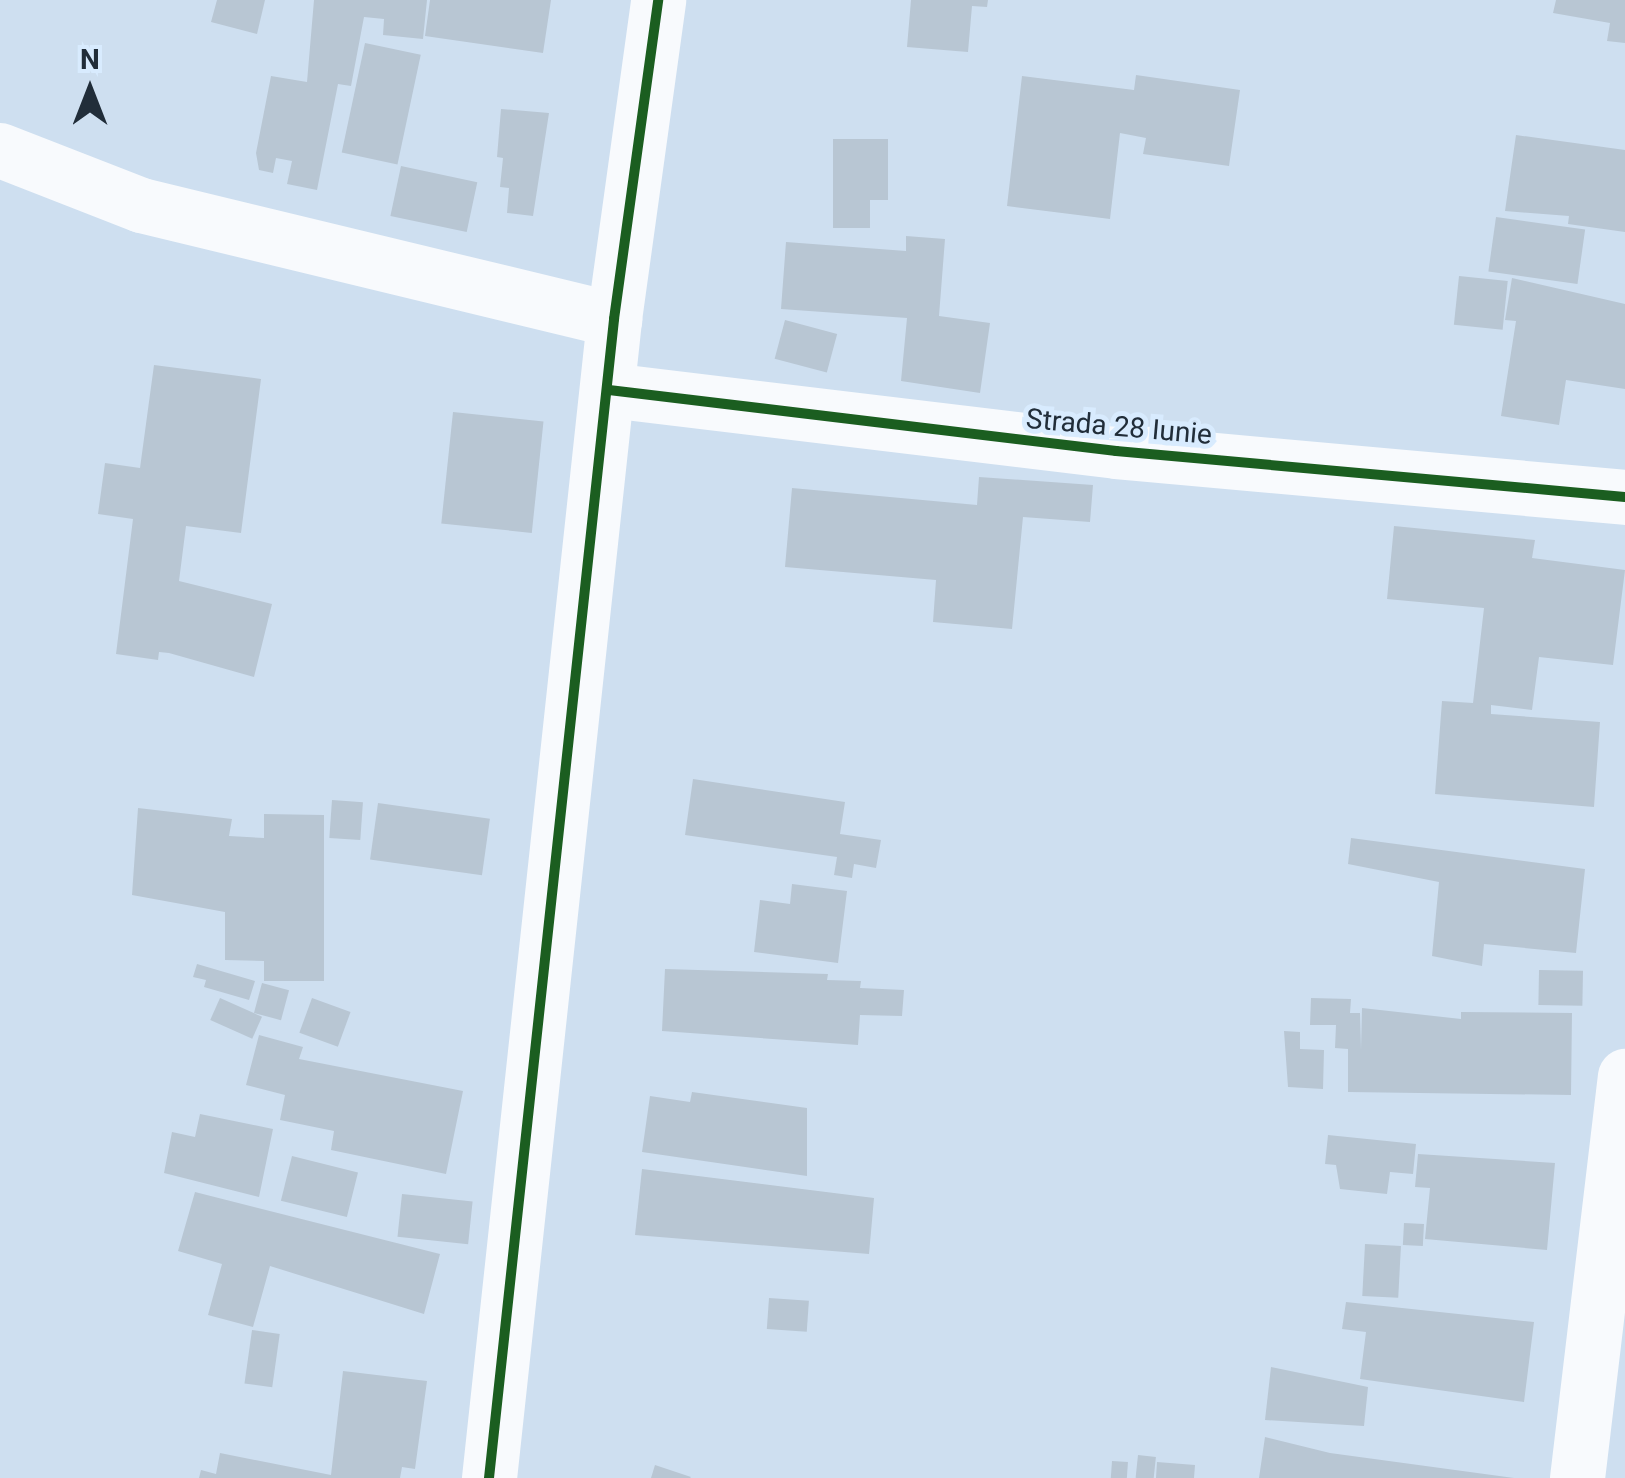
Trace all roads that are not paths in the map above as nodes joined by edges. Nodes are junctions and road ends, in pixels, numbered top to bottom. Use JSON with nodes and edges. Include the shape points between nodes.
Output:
{"nodes":[{"id":1,"x":658,"y":0,"type":"edge"},
{"id":2,"x":0,"y":150,"type":"edge"},
{"id":3,"x":614,"y":319,"type":"junction"},
{"id":4,"x":610,"y":390,"type":"junction"},
{"id":5,"x":1625,"y":497,"type":"edge"},
{"id":6,"x":1625,"y":1076,"type":"edge"},
{"id":7,"x":489,"y":1478,"type":"edge"},
{"id":8,"x":1577,"y":1478,"type":"edge"}],
"edges":[{"from":1,"to":3,"type":"street"},
{"from":2,"to":3,"type":"street","via":[[141,204]]},
{"from":3,"to":4,"type":"street"},
{"from":4,"to":5,"type":"street","name":"Strada 28 Iunie","via":[[1096,449]]},
{"from":4,"to":7,"type":"street"},
{"from":6,"to":8,"type":"street"}]}
